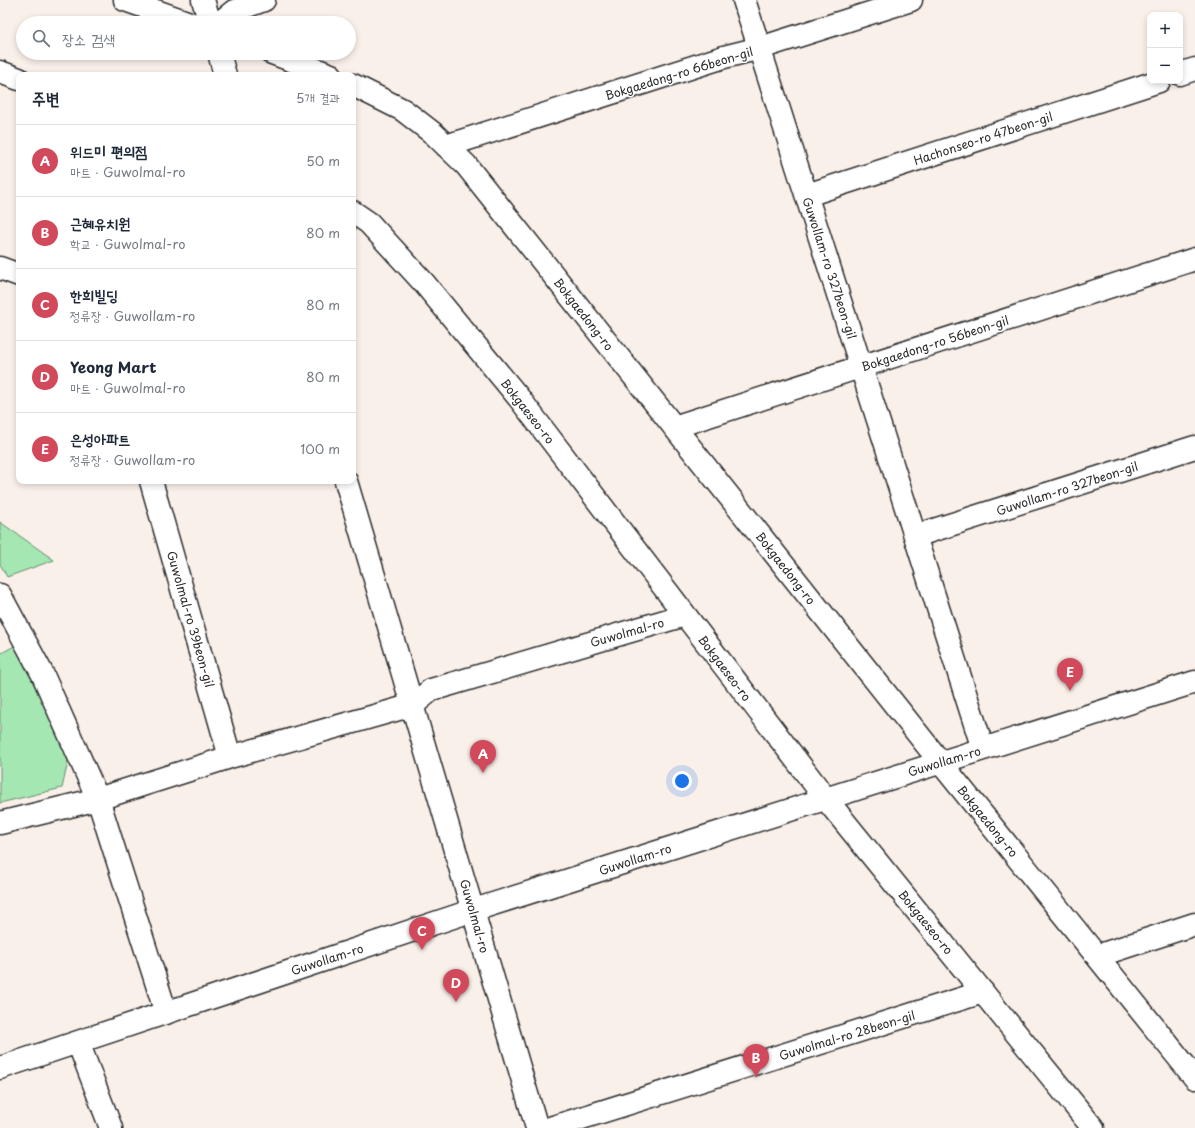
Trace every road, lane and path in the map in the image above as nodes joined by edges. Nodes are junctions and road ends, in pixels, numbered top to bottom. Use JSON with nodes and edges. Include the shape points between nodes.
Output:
{"nodes":[{"id":1,"x":125,"y":0,"type":"edge"},
{"id":2,"x":203,"y":0,"type":"edge"},
{"id":3,"x":264,"y":0,"type":"edge"},
{"id":4,"x":744,"y":0,"type":"edge"},
{"id":5,"x":911,"y":0,"type":"edge"},
{"id":6,"x":170,"y":16,"type":"edge"},
{"id":7,"x":208,"y":16,"type":"edge"},
{"id":8,"x":228,"y":16,"type":"edge"},
{"id":9,"x":760,"y":48,"type":"junction"},
{"id":10,"x":221,"y":60,"type":"edge"},
{"id":11,"x":291,"y":60,"type":"edge"},
{"id":12,"x":1195,"y":69,"type":"edge"},
{"id":13,"x":0,"y":72,"type":"edge"},
{"id":14,"x":224,"y":72,"type":"edge"},
{"id":15,"x":323,"y":72,"type":"edge"},
{"id":16,"x":1183,"y":73,"type":"edge"},
{"id":17,"x":16,"y":78,"type":"edge"},
{"id":18,"x":1150,"y":84,"type":"edge"},
{"id":19,"x":356,"y":86,"type":"edge"},
{"id":20,"x":446,"y":146,"type":"junction"},
{"id":21,"x":807,"y":195,"type":"junction"},
{"id":22,"x":356,"y":214,"type":"edge"},
{"id":23,"x":1195,"y":259,"type":"edge"},
{"id":24,"x":0,"y":268,"type":"edge"},
{"id":25,"x":16,"y":274,"type":"edge"},
{"id":26,"x":861,"y":367,"type":"junction"},
{"id":27,"x":674,"y":427,"type":"junction"},
{"id":28,"x":1195,"y":447,"type":"edge"},
{"id":29,"x":152,"y":484,"type":"edge"},
{"id":30,"x":347,"y":484,"type":"edge"},
{"id":31,"x":915,"y":536,"type":"junction"},
{"id":32,"x":0,"y":595,"type":"edge"},
{"id":33,"x":685,"y":615,"type":"junction"},
{"id":34,"x":1195,"y":682,"type":"edge"},
{"id":35,"x":413,"y":705,"type":"junction"},
{"id":36,"x":983,"y":749,"type":"junction"},
{"id":37,"x":230,"y":757,"type":"junction"},
{"id":38,"x":941,"y":762,"type":"junction"},
{"id":39,"x":98,"y":799,"type":"junction"},
{"id":40,"x":826,"y":799,"type":"junction"},
{"id":41,"x":0,"y":824,"type":"edge"},
{"id":42,"x":474,"y":910,"type":"junction"},
{"id":43,"x":1195,"y":924,"type":"edge"},
{"id":44,"x":1097,"y":956,"type":"junction"},
{"id":45,"x":983,"y":992,"type":"junction"},
{"id":46,"x":166,"y":1012,"type":"junction"},
{"id":47,"x":78,"y":1042,"type":"junction"},
{"id":48,"x":0,"y":1068,"type":"edge"},
{"id":49,"x":1195,"y":1078,"type":"edge"},
{"id":50,"x":111,"y":1128,"type":"edge"},
{"id":51,"x":537,"y":1128,"type":"edge"},
{"id":52,"x":550,"y":1128,"type":"edge"},
{"id":53,"x":1093,"y":1128,"type":"edge"}],
"edges":[{"from":1,"to":6,"type":"street"},
{"from":2,"to":7,"type":"street"},
{"from":3,"to":8,"type":"street","via":[[234,11]]},
{"from":4,"to":9,"type":"street","name":"Guwollam-ro 327beon-gil"},
{"from":5,"to":9,"type":"street","name":"Bokgaedong-ro 66beon-gil"},
{"from":9,"to":20,"type":"street","name":"Bokgaedong-ro 66beon-gil","via":[[724,57]]},
{"from":9,"to":21,"type":"street","name":"Guwollam-ro 327beon-gil"},
{"from":10,"to":14,"type":"street"},
{"from":11,"to":15,"type":"street"},
{"from":12,"to":16,"type":"street"},
{"from":13,"to":17,"type":"street"},
{"from":18,"to":21,"type":"street","name":"Hachonseo-ro 47beon-gil"},
{"from":19,"to":20,"type":"street","name":"Bokgaedong-ro","via":[[403,110]]},
{"from":20,"to":27,"type":"street","name":"Bokgaedong-ro","via":[[466,165]]},
{"from":21,"to":26,"type":"street","name":"Guwollam-ro 327beon-gil"},
{"from":22,"to":33,"type":"street","name":"Bokgaeseo-ro","via":[[369,223],[424,283],[519,398]]},
{"from":23,"to":26,"type":"street","name":"Bokgaedong-ro 56beon-gil"},
{"from":24,"to":25,"type":"street"},
{"from":26,"to":27,"type":"street","name":"Bokgaedong-ro 56beon-gil"},
{"from":26,"to":31,"type":"street","name":"Guwollam-ro 327beon-gil"},
{"from":27,"to":38,"type":"street","name":"Bokgaedong-ro"},
{"from":28,"to":31,"type":"street","name":"Guwollam-ro 327beon-gil"},
{"from":29,"to":37,"type":"street","name":"Guwolmal-ro 39beon-gil"},
{"from":30,"to":35,"type":"street","name":"Guwolmal-ro"},
{"from":31,"to":36,"type":"street","name":"Guwollam-ro 327beon-gil"},
{"from":32,"to":39,"type":"street","via":[[42,673]]},
{"from":33,"to":35,"type":"street","name":"Guwolmal-ro","via":[[431,690]]},
{"from":33,"to":40,"type":"street","name":"Bokgaeseo-ro"},
{"from":34,"to":36,"type":"street","name":"Guwollam-ro"},
{"from":35,"to":37,"type":"street"},
{"from":35,"to":42,"type":"street","name":"Guwolmal-ro"},
{"from":36,"to":38,"type":"street","name":"Guwollam-ro"},
{"from":37,"to":39,"type":"street"},
{"from":38,"to":40,"type":"street","name":"Guwollam-ro"},
{"from":38,"to":44,"type":"street","name":"Bokgaedong-ro"},
{"from":39,"to":41,"type":"street"},
{"from":39,"to":46,"type":"street"},
{"from":40,"to":42,"type":"street","name":"Guwollam-ro"},
{"from":40,"to":45,"type":"street","name":"Bokgaeseo-ro"},
{"from":42,"to":46,"type":"street","name":"Guwollam-ro"},
{"from":42,"to":51,"type":"street","name":"Guwolmal-ro"},
{"from":43,"to":44,"type":"street"},
{"from":44,"to":49,"type":"street","name":"Bokgaedong-ro"},
{"from":45,"to":52,"type":"street","name":"Guwolmal-ro 28beon-gil"},
{"from":45,"to":53,"type":"street","name":"Bokgaeseo-ro"},
{"from":46,"to":47,"type":"street","name":"Guwollam-ro"},
{"from":47,"to":48,"type":"street","name":"Guwollam-ro"},
{"from":47,"to":50,"type":"street"}]}
